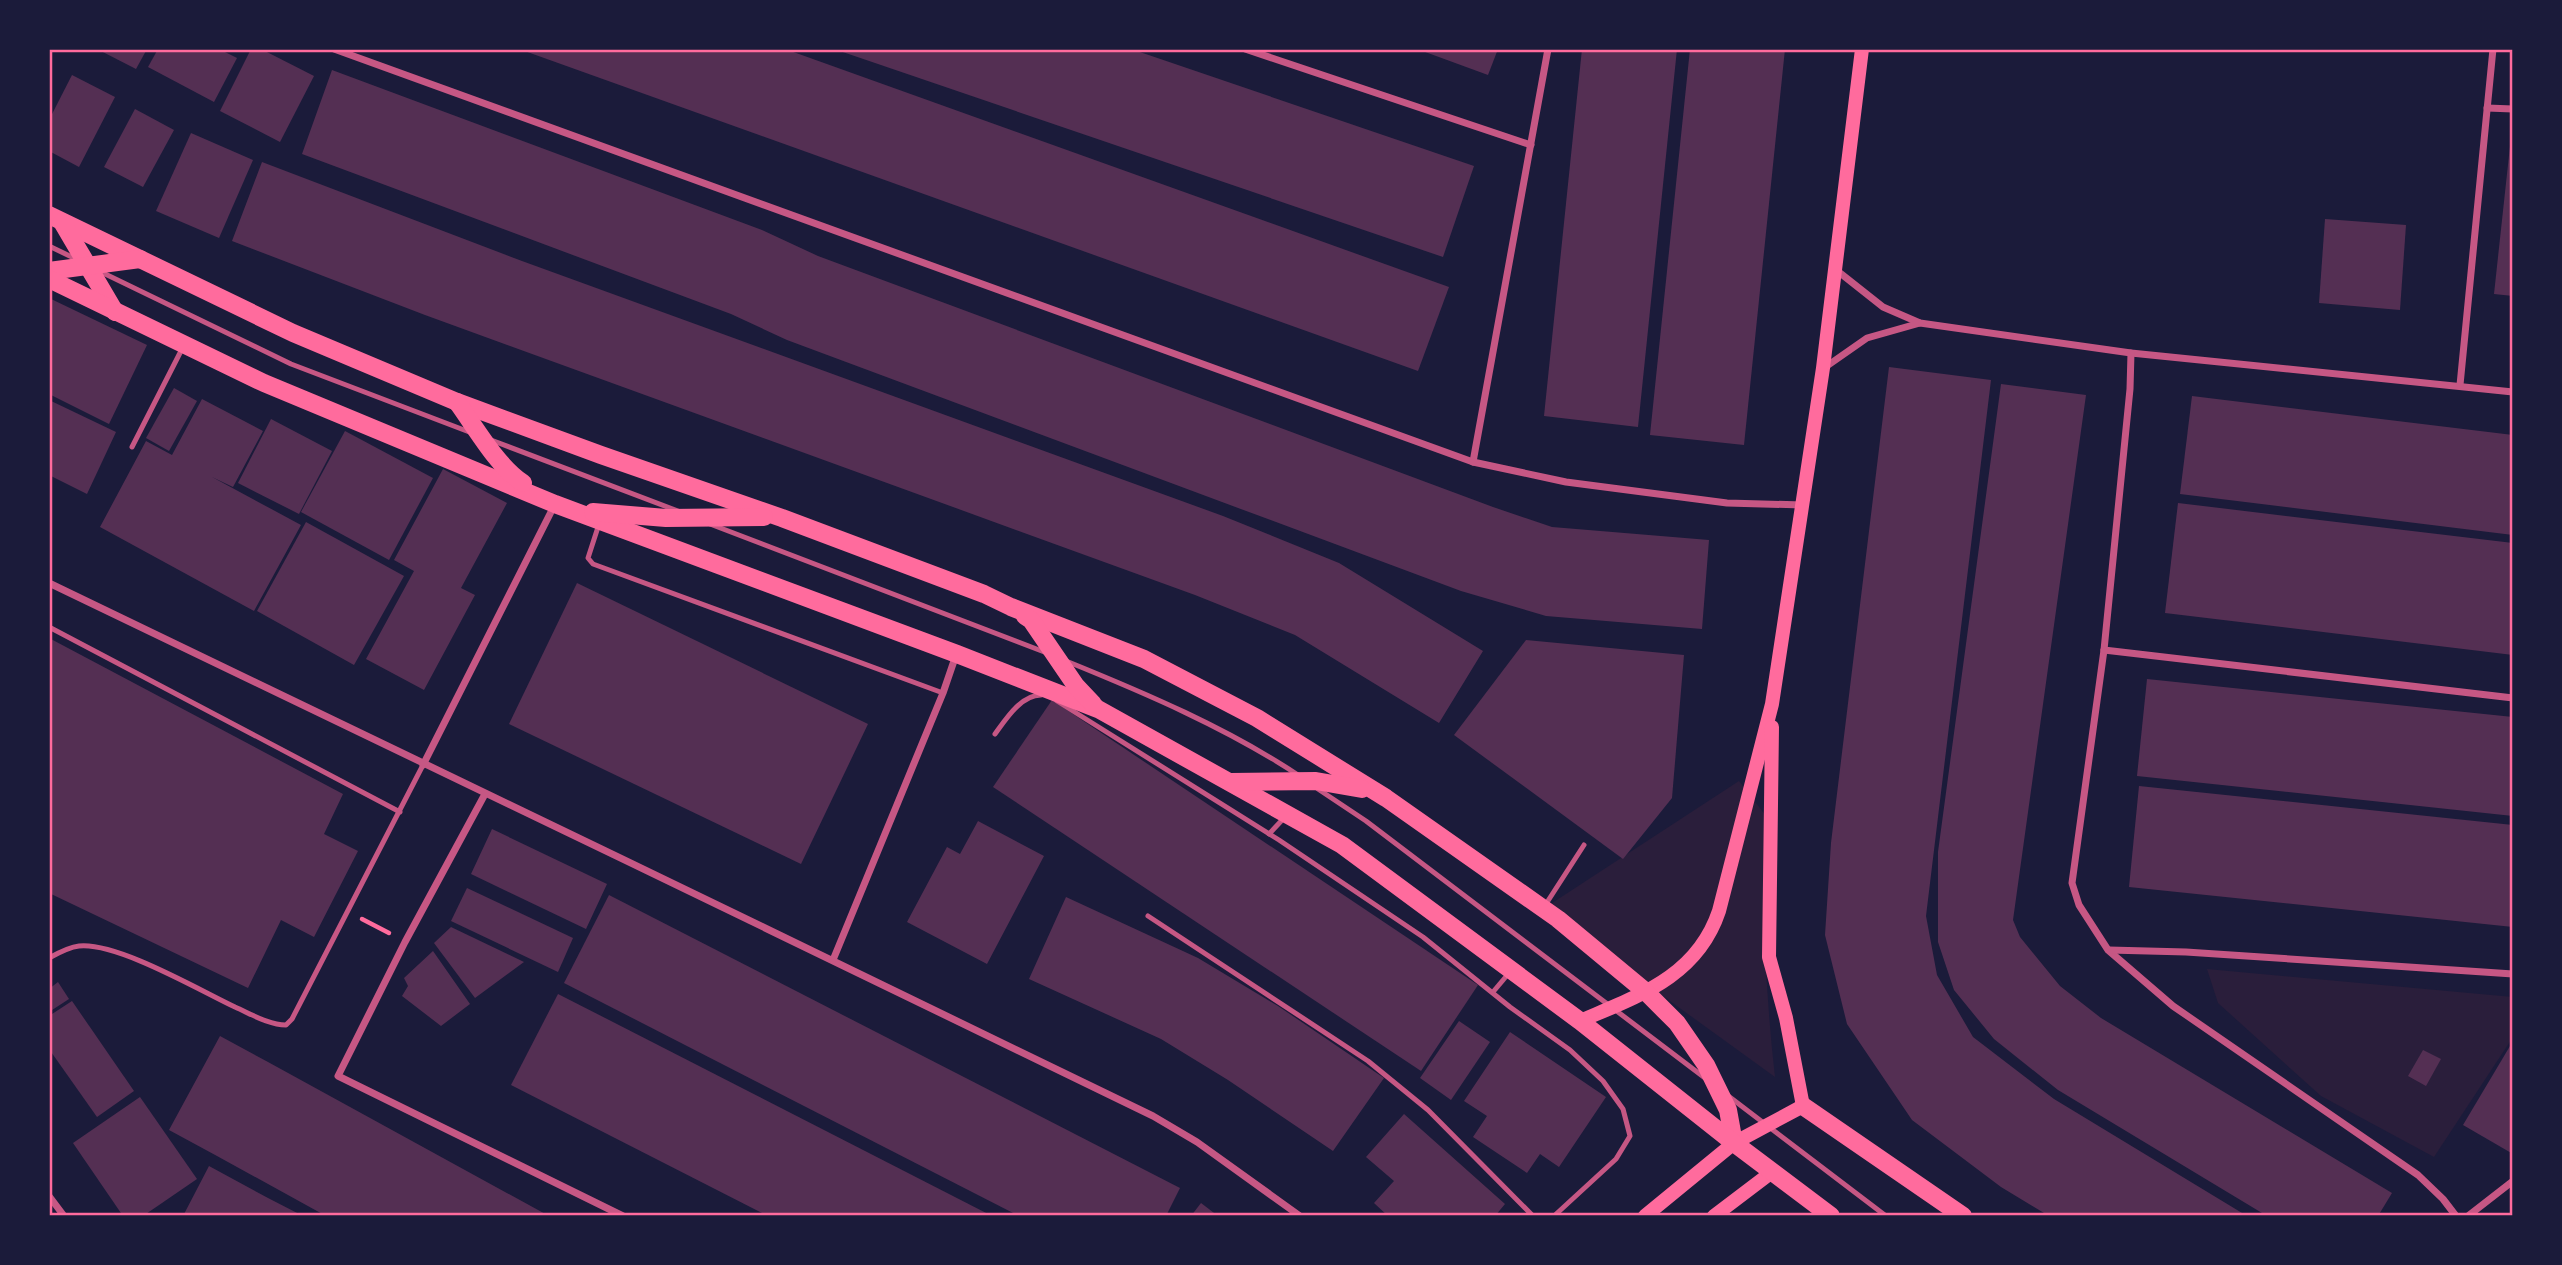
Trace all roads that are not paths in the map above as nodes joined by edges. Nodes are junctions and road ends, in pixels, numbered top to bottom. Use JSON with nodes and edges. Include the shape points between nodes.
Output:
{"nodes":[{"id":1,"x":1245,"y":49,"type":"edge"},
{"id":2,"x":1548,"y":49,"type":"edge"},
{"id":3,"x":1862,"y":49,"type":"edge"},
{"id":4,"x":2493,"y":49,"type":"edge"},
{"id":5,"x":339,"y":50,"type":"edge"},
{"id":6,"x":2487,"y":108,"type":"junction"},
{"id":7,"x":2513,"y":109,"type":"edge"},
{"id":8,"x":1531,"y":145,"type":"junction"},
{"id":9,"x":55,"y":218,"type":"edge"},
{"id":10,"x":49,"y":246,"type":"edge"},
{"id":11,"x":141,"y":259,"type":"junction"},
{"id":12,"x":90,"y":266,"type":"junction"},
{"id":13,"x":1835,"y":269,"type":"junction"},
{"id":14,"x":49,"y":271,"type":"edge"},
{"id":15,"x":49,"y":279,"type":"edge"},
{"id":16,"x":115,"y":312,"type":"junction"},
{"id":17,"x":1920,"y":323,"type":"junction"},
{"id":18,"x":183,"y":345,"type":"junction"},
{"id":19,"x":2131,"y":352,"type":"junction"},
{"id":20,"x":1823,"y":368,"type":"junction"},
{"id":21,"x":2460,"y":385,"type":"junction"},
{"id":22,"x":2513,"y":392,"type":"edge"},
{"id":23,"x":457,"y":402,"type":"junction"},
{"id":24,"x":132,"y":447,"type":"dead end"},
{"id":25,"x":1473,"y":462,"type":"junction"},
{"id":26,"x":555,"y":504,"type":"junction"},
{"id":27,"x":1803,"y":505,"type":"junction"},
{"id":28,"x":576,"y":512,"type":"junction"},
{"id":29,"x":782,"y":518,"type":"junction"},
{"id":30,"x":600,"y":521,"type":"junction"},
{"id":31,"x":49,"y":583,"type":"edge"},
{"id":32,"x":1011,"y":607,"type":"junction"},
{"id":33,"x":49,"y":627,"type":"edge"},
{"id":34,"x":2105,"y":650,"type":"junction"},
{"id":35,"x":957,"y":654,"type":"junction"},
{"id":36,"x":943,"y":693,"type":"junction"},
{"id":37,"x":2513,"y":698,"type":"edge"},
{"id":38,"x":1772,"y":704,"type":"junction"},
{"id":39,"x":1098,"y":709,"type":"junction"},
{"id":40,"x":995,"y":734,"type":"dead end"},
{"id":41,"x":423,"y":765,"type":"junction"},
{"id":42,"x":1231,"y":782,"type":"junction"},
{"id":43,"x":485,"y":794,"type":"junction"},
{"id":44,"x":1386,"y":798,"type":"junction"},
{"id":45,"x":400,"y":812,"type":"junction"},
{"id":46,"x":1288,"y":814,"type":"junction"},
{"id":47,"x":1269,"y":834,"type":"junction"},
{"id":48,"x":1584,"y":845,"type":"dead end"},
{"id":49,"x":1543,"y":909,"type":"junction"},
{"id":50,"x":1147,"y":916,"type":"dead end"},
{"id":51,"x":2108,"y":950,"type":"junction"},
{"id":52,"x":49,"y":958,"type":"edge"},
{"id":53,"x":833,"y":960,"type":"junction"},
{"id":54,"x":1511,"y":970,"type":"junction"},
{"id":55,"x":2513,"y":974,"type":"edge"},
{"id":56,"x":1493,"y":992,"type":"junction"},
{"id":57,"x":1646,"y":992,"type":"junction"},
{"id":58,"x":1580,"y":1021,"type":"junction"},
{"id":59,"x":1803,"y":1106,"type":"junction"},
{"id":60,"x":1734,"y":1143,"type":"junction"},
{"id":61,"x":1772,"y":1172,"type":"junction"},
{"id":62,"x":2513,"y":1181,"type":"edge"},
{"id":63,"x":49,"y":1196,"type":"edge"},
{"id":64,"x":64,"y":1216,"type":"edge"},
{"id":65,"x":623,"y":1216,"type":"edge"},
{"id":66,"x":1300,"y":1216,"type":"edge"},
{"id":67,"x":1533,"y":1216,"type":"edge"},
{"id":68,"x":1554,"y":1216,"type":"edge"},
{"id":69,"x":1645,"y":1216,"type":"edge"},
{"id":70,"x":1714,"y":1216,"type":"edge"},
{"id":71,"x":1831,"y":1216,"type":"edge"},
{"id":72,"x":1886,"y":1216,"type":"edge"},
{"id":73,"x":1964,"y":1216,"type":"edge"},
{"id":74,"x":2456,"y":1216,"type":"edge"},
{"id":75,"x":2468,"y":1216,"type":"edge"}],
"edges":[{"from":1,"to":8,"type":"street"},
{"from":2,"to":8,"type":"street"},
{"from":3,"to":13,"type":"main road"},
{"from":4,"to":6,"type":"street"},
{"from":5,"to":25,"type":"street"},
{"from":6,"to":7,"type":"street"},
{"from":6,"to":21,"type":"street"},
{"from":8,"to":25,"type":"street"},
{"from":9,"to":11,"type":"main road"},
{"from":9,"to":12,"type":"main road"},
{"from":10,"to":72,"type":"lane","via":[[291,364],[1017,641],[1125,685],[1271,757],[1366,821]]},
{"from":11,"to":12,"type":"main road"},
{"from":11,"to":23,"type":"main road","via":[[293,333]]},
{"from":12,"to":14,"type":"main road"},
{"from":12,"to":16,"type":"main road"},
{"from":13,"to":17,"type":"street","via":[[1884,307]]},
{"from":13,"to":20,"type":"main road"},
{"from":15,"to":16,"type":"main road"},
{"from":16,"to":18,"type":"main road"},
{"from":17,"to":19,"type":"street"},
{"from":17,"to":20,"type":"street","via":[[1867,338]]},
{"from":18,"to":24,"type":"lane"},
{"from":18,"to":26,"type":"main road"},
{"from":19,"to":21,"type":"street"},
{"from":19,"to":34,"type":"street"},
{"from":20,"to":27,"type":"main road"},
{"from":21,"to":22,"type":"street"},
{"from":23,"to":26,"type":"main road","via":[[510,475]]},
{"from":23,"to":29,"type":"main road"},
{"from":25,"to":27,"type":"street","via":[[1566,482],[1700,500]]},
{"from":26,"to":28,"type":"main road"},
{"from":26,"to":41,"type":"street"},
{"from":27,"to":38,"type":"main road"},
{"from":28,"to":29,"type":"main road"},
{"from":28,"to":30,"type":"main road"},
{"from":29,"to":32,"type":"main road"},
{"from":30,"to":35,"type":"main road"},
{"from":30,"to":36,"type":"lane","via":[[588,558],[593,564]]},
{"from":31,"to":41,"type":"street"},
{"from":32,"to":39,"type":"main road","via":[[1031,620]]},
{"from":32,"to":44,"type":"main road","via":[[1155,665],[1257,718]]},
{"from":33,"to":45,"type":"lane"},
{"from":34,"to":37,"type":"street"},
{"from":34,"to":51,"type":"street","via":[[2073,883],[2079,905]]},
{"from":35,"to":36,"type":"street"},
{"from":35,"to":39,"type":"main road"},
{"from":36,"to":53,"type":"street"},
{"from":38,"to":57,"type":"main road","via":[[1716,920],[1677,974]]},
{"from":38,"to":59,"type":"main road","via":[[1769,957]]},
{"from":39,"to":42,"type":"main road"},
{"from":40,"to":47,"type":"lane","via":[[1028,698],[1048,696]]},
{"from":41,"to":43,"type":"street"},
{"from":41,"to":45,"type":"lane"},
{"from":42,"to":44,"type":"main road","via":[[1330,782]]},
{"from":42,"to":46,"type":"main road"},
{"from":43,"to":53,"type":"street"},
{"from":43,"to":65,"type":"street","via":[[338,1076]]},
{"from":44,"to":49,"type":"main road"},
{"from":45,"to":52,"type":"lane","via":[[286,1026],[118,953],[78,946]]},
{"from":46,"to":47,"type":"lane"},
{"from":46,"to":54,"type":"main road","via":[[1342,845]]},
{"from":47,"to":56,"type":"lane","via":[[1423,937]]},
{"from":48,"to":49,"type":"lane"},
{"from":49,"to":57,"type":"main road"},
{"from":50,"to":67,"type":"lane","via":[[1368,1062],[1428,1111]]},
{"from":51,"to":55,"type":"street"},
{"from":51,"to":74,"type":"street","via":[[2173,1006],[2418,1175]]},
{"from":53,"to":66,"type":"street","via":[[1153,1116]]},
{"from":54,"to":56,"type":"lane"},
{"from":54,"to":58,"type":"main road"},
{"from":56,"to":68,"type":"lane","via":[[1570,1050],[1603,1081],[1623,1109],[1630,1136],[1616,1159]]},
{"from":57,"to":58,"type":"main road"},
{"from":57,"to":60,"type":"main road","via":[[1677,1023],[1706,1065],[1728,1110]]},
{"from":58,"to":60,"type":"main road"},
{"from":59,"to":60,"type":"main road"},
{"from":59,"to":73,"type":"main road"},
{"from":60,"to":61,"type":"main road"},
{"from":60,"to":69,"type":"main road"},
{"from":61,"to":70,"type":"main road"},
{"from":61,"to":71,"type":"main road"},
{"from":62,"to":75,"type":"street"},
{"from":63,"to":64,"type":"street"}]}
